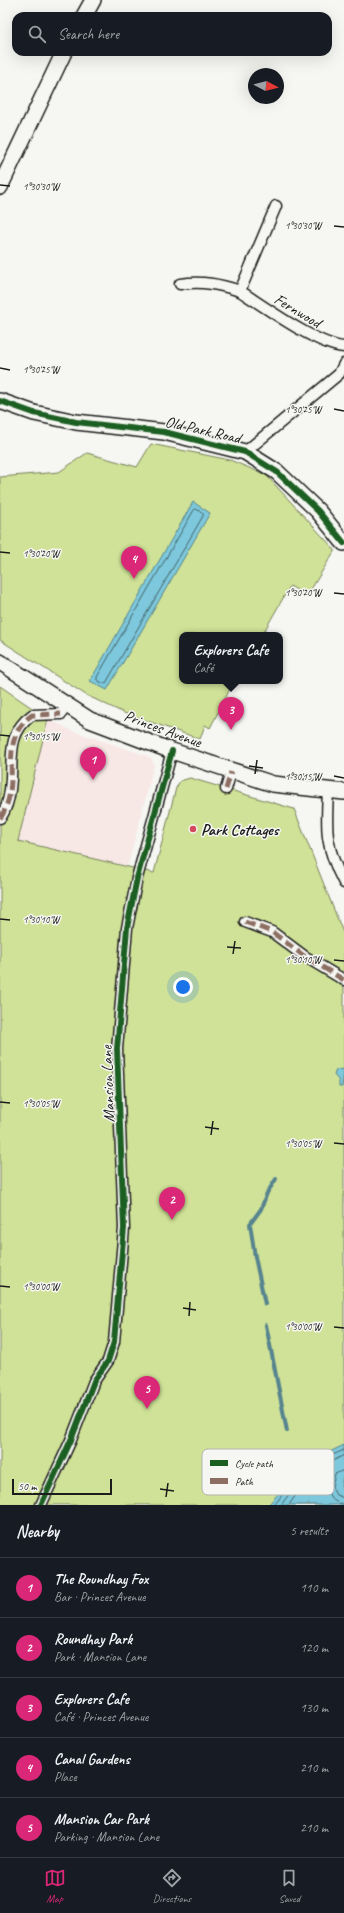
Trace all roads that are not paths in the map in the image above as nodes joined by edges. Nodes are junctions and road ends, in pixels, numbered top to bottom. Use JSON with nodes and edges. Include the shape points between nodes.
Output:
{"nodes":[{"id":1,"x":93,"y":0,"type":"edge"},
{"id":2,"x":86,"y":12,"type":"edge"},
{"id":3,"x":62,"y":56,"type":"edge"},
{"id":4,"x":0,"y":187,"type":"edge"},
{"id":5,"x":276,"y":206,"type":"dead end"},
{"id":6,"x":180,"y":284,"type":"dead end"},
{"id":7,"x":240,"y":291,"type":"junction"},
{"id":8,"x":344,"y":347,"type":"edge"},
{"id":9,"x":344,"y":364,"type":"edge"},
{"id":10,"x":342,"y":376,"type":"edge"},
{"id":11,"x":0,"y":401,"type":"edge"},
{"id":12,"x":245,"y":452,"type":"junction"},
{"id":13,"x":344,"y":543,"type":"edge"},
{"id":14,"x":0,"y":662,"type":"edge"},
{"id":15,"x":61,"y":714,"type":"dead end"},
{"id":16,"x":172,"y":751,"type":"junction"},
{"id":17,"x":232,"y":772,"type":"junction"},
{"id":18,"x":226,"y":789,"type":"dead end"},
{"id":19,"x":328,"y":791,"type":"junction"},
{"id":20,"x":344,"y":792,"type":"edge"},
{"id":21,"x":0,"y":818,"type":"edge"},
{"id":22,"x":344,"y":883,"type":"edge"},
{"id":23,"x":245,"y":922,"type":"dead end"},
{"id":24,"x":344,"y":980,"type":"edge"},
{"id":25,"x":41,"y":1505,"type":"edge"}],
"edges":[{"from":1,"to":2,"type":"street"},
{"from":3,"to":4,"type":"street"},
{"from":5,"to":7,"type":"street"},
{"from":6,"to":7,"type":"street","name":"Fernwood","via":[[220,284]]},
{"from":7,"to":8,"type":"street","name":"Fernwood","via":[[313,336],[333,346]]},
{"from":9,"to":10,"type":"street"},
{"from":10,"to":12,"type":"street"},
{"from":11,"to":12,"type":"street","name":"Old Park Road","via":[[34,413],[76,422],[164,432]]},
{"from":12,"to":13,"type":"street","name":"Old Park Road","via":[[277,472],[318,511]]},
{"from":14,"to":16,"type":"street","name":"Princes Avenue","via":[[90,720]]},
{"from":15,"to":21,"type":"street","via":[[32,715],[18,729],[12,743],[11,790]]},
{"from":16,"to":17,"type":"street","name":"Princes Avenue"},
{"from":16,"to":25,"type":"street","name":"Mansion Lane","via":[[137,878],[127,925],[117,1049],[124,1221],[114,1342],[108,1361],[95,1380]]},
{"from":17,"to":18,"type":"street"},
{"from":17,"to":19,"type":"street","name":"Princes Avenue","via":[[273,784]]},
{"from":19,"to":20,"type":"street","name":"Princes Avenue"},
{"from":19,"to":22,"type":"street","via":[[326,833],[334,864]]},
{"from":23,"to":24,"type":"street","via":[[272,932],[304,956]]}]}
